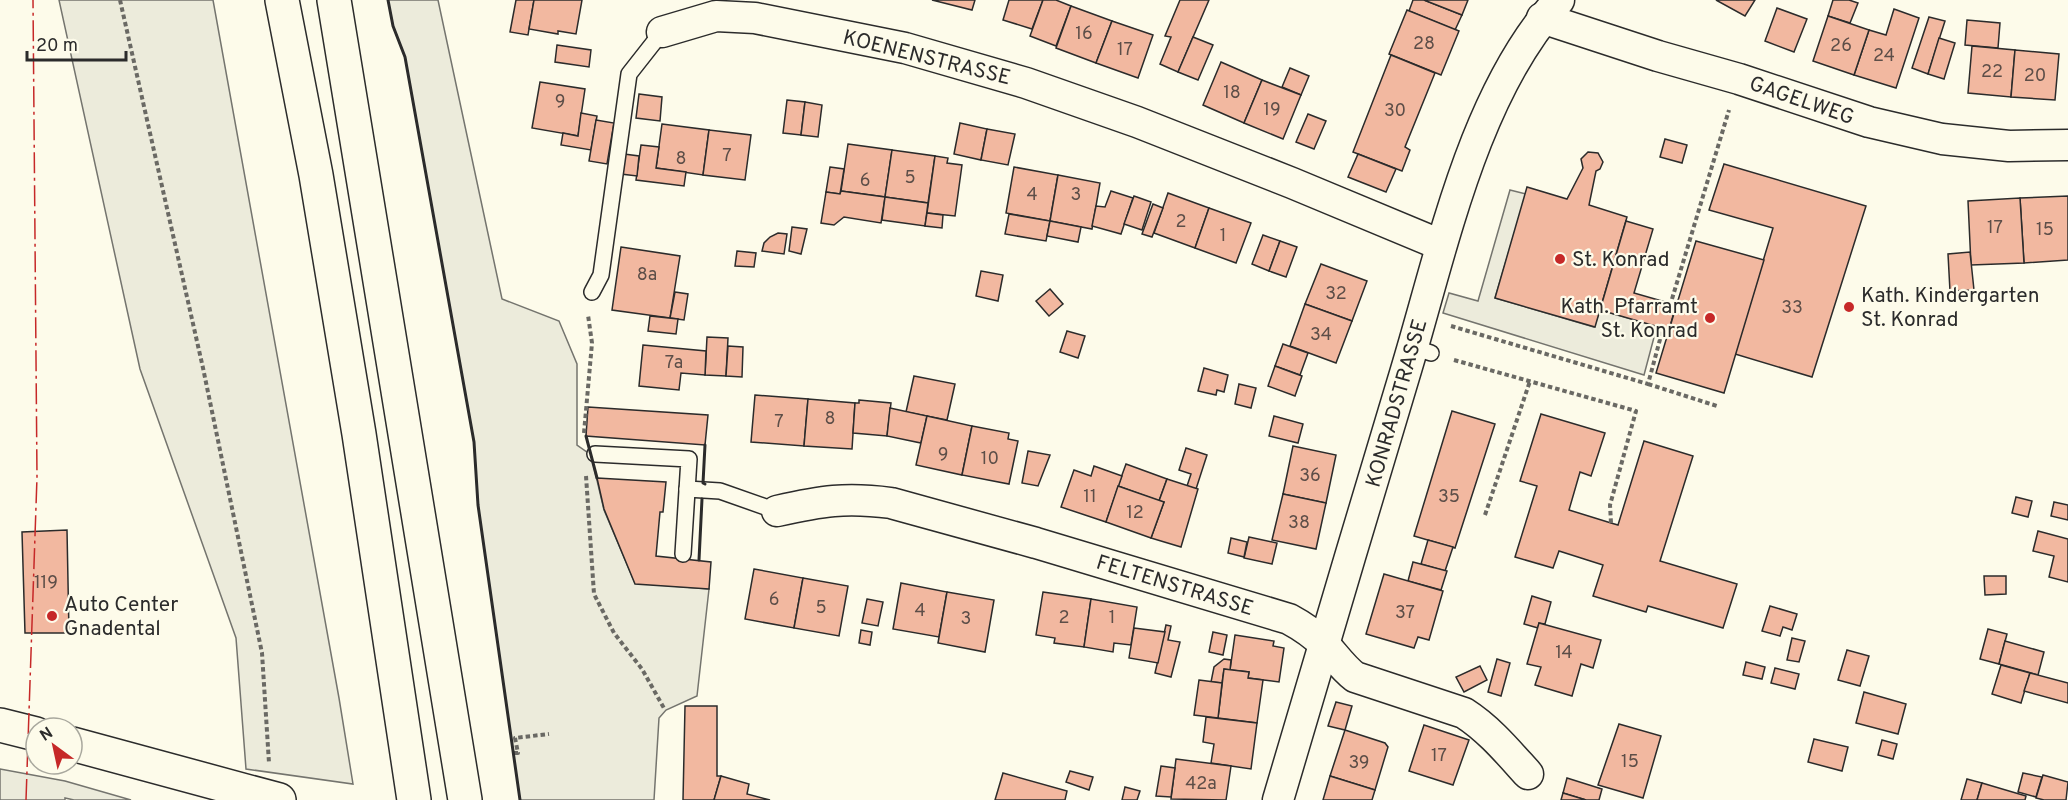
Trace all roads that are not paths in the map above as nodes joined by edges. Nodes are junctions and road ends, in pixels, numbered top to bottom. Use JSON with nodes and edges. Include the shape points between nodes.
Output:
{"nodes":[{"id":1,"x":282,"y":0,"type":"edge"},
{"id":2,"x":334,"y":0,"type":"edge"},
{"id":3,"x":1549,"y":6,"type":"edge"},
{"id":4,"x":662,"y":32,"type":"joint"},
{"id":5,"x":2068,"y":145,"type":"edge"},
{"id":6,"x":1440,"y":245,"type":"junction"},
{"id":7,"x":592,"y":292,"type":"road end"},
{"id":8,"x":595,"y":454,"type":"dead end"},
{"id":9,"x":687,"y":489,"type":"junction"},
{"id":10,"x":777,"y":511,"type":"joint"},
{"id":11,"x":682,"y":554,"type":"dead end"},
{"id":12,"x":1324,"y":644,"type":"junction"},
{"id":13,"x":0,"y":725,"type":"edge"},
{"id":14,"x":24,"y":731,"type":"edge"},
{"id":15,"x":84,"y":747,"type":"edge"},
{"id":16,"x":1528,"y":774,"type":"dead end"},
{"id":17,"x":413,"y":796,"type":"edge"},
{"id":18,"x":273,"y":798,"type":"edge"},
{"id":19,"x":465,"y":800,"type":"edge"},
{"id":20,"x":1278,"y":800,"type":"edge"}],
"edges":[{"from":1,"to":17,"type":"main road","via":[[359,434]]},
{"from":2,"to":19,"type":"main road"},
{"from":3,"to":5,"type":"street","name":"GAGELWEG","via":[[1658,56],[1869,122],[1942,139],[2009,146]]},
{"from":3,"to":6,"type":"street","name":"KONRADSTRASSE","via":[[1503,82]]},
{"from":4,"to":6,"type":"street","name":"KOENENSTRASSE","via":[[716,16],[755,18],[905,48],[1026,83],[1137,122]]},
{"from":4,"to":7,"type":"lane","name":"KOENENSTRASSE","via":[[629,74],[601,276]]},
{"from":6,"to":12,"type":"street","name":"KONRADSTRASSE","via":[[1421,317],[1422,350]]},
{"from":8,"to":9,"type":"lane","via":[[689,459]]},
{"from":9,"to":10,"type":"lane","via":[[720,491]]},
{"from":9,"to":11,"type":"lane"},
{"from":10,"to":12,"type":"street","name":"FELTENSTRASSE","via":[[842,499],[891,503],[1289,619]]},
{"from":12,"to":16,"type":"street","name":"FELTENSTRASSE","via":[[1355,677],[1464,713],[1478,722]]},
{"from":12,"to":20,"type":"street","name":"KONRADSTRASSE"},
{"from":13,"to":14,"type":"main road"},
{"from":15,"to":18,"type":"main road"}]}
